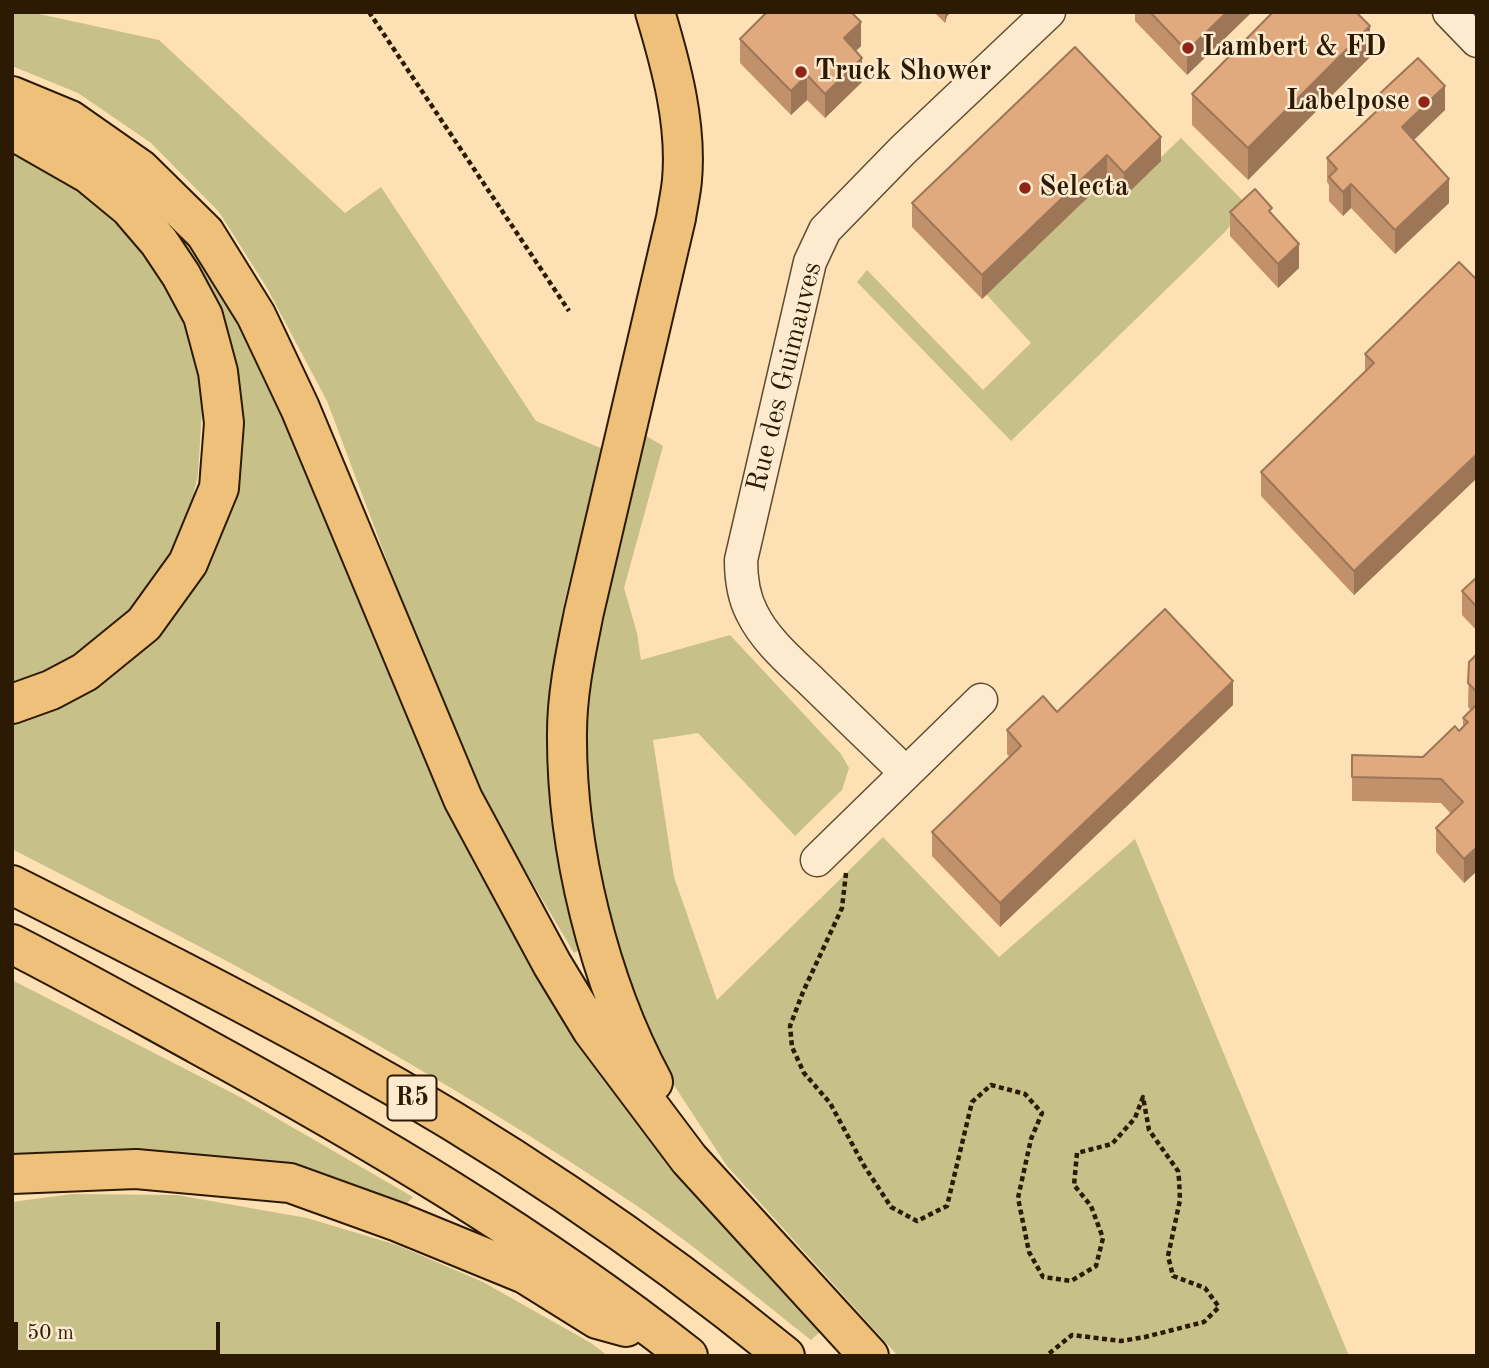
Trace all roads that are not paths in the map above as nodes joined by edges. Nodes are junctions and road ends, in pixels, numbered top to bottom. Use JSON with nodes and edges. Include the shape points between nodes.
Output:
{"nodes":[{"id":1,"x":655,"y":12,"type":"edge"},
{"id":2,"x":1049,"y":12,"type":"edge"},
{"id":3,"x":1449,"y":12,"type":"edge"},
{"id":4,"x":1477,"y":41,"type":"edge"},
{"id":5,"x":12,"y":96,"type":"edge"},
{"id":6,"x":12,"y":130,"type":"edge"},
{"id":7,"x":981,"y":700,"type":"dead end"},
{"id":8,"x":12,"y":704,"type":"edge"},
{"id":9,"x":906,"y":773,"type":"junction"},
{"id":10,"x":827,"y":849,"type":"road end"},
{"id":11,"x":12,"y":885,"type":"edge"},
{"id":12,"x":12,"y":944,"type":"edge"},
{"id":13,"x":12,"y":1174,"type":"edge"},
{"id":14,"x":797,"y":1279,"type":"junction"},
{"id":15,"x":677,"y":1347,"type":"edge"},
{"id":16,"x":785,"y":1356,"type":"edge"},
{"id":17,"x":869,"y":1356,"type":"edge"}],
"edges":[{"from":1,"to":14,"type":"highway","via":[[678,104],[682,179],[573,667],[567,730],[573,833],[597,937],[632,1042],[696,1145]]},
{"from":2,"to":9,"type":"street","name":"Rue des Guimauves","via":[[902,150],[825,230],[810,262],[741,560],[746,598],[760,626]]},
{"from":3,"to":4,"type":"street"},
{"from":5,"to":14,"type":"highway","via":[[69,120],[140,169],[205,233],[256,315],[300,408],[463,799],[552,964],[592,1030],[689,1159]]},
{"from":6,"to":8,"type":"highway","via":[[89,174],[129,207],[159,242],[203,316],[218,372],[224,423],[219,488],[188,563],[144,624],[85,672]]},
{"from":7,"to":9,"type":"street"},
{"from":9,"to":10,"type":"street"},
{"from":11,"to":16,"type":"highway","number":"R5","via":[[337,1054],[465,1129],[621,1231]]},
{"from":12,"to":15,"type":"highway","number":"R5","via":[[307,1104],[557,1258]]},
{"from":13,"to":15,"type":"highway","via":[[136,1169],[290,1183],[525,1274],[597,1319]]},
{"from":14,"to":17,"type":"highway"}]}
